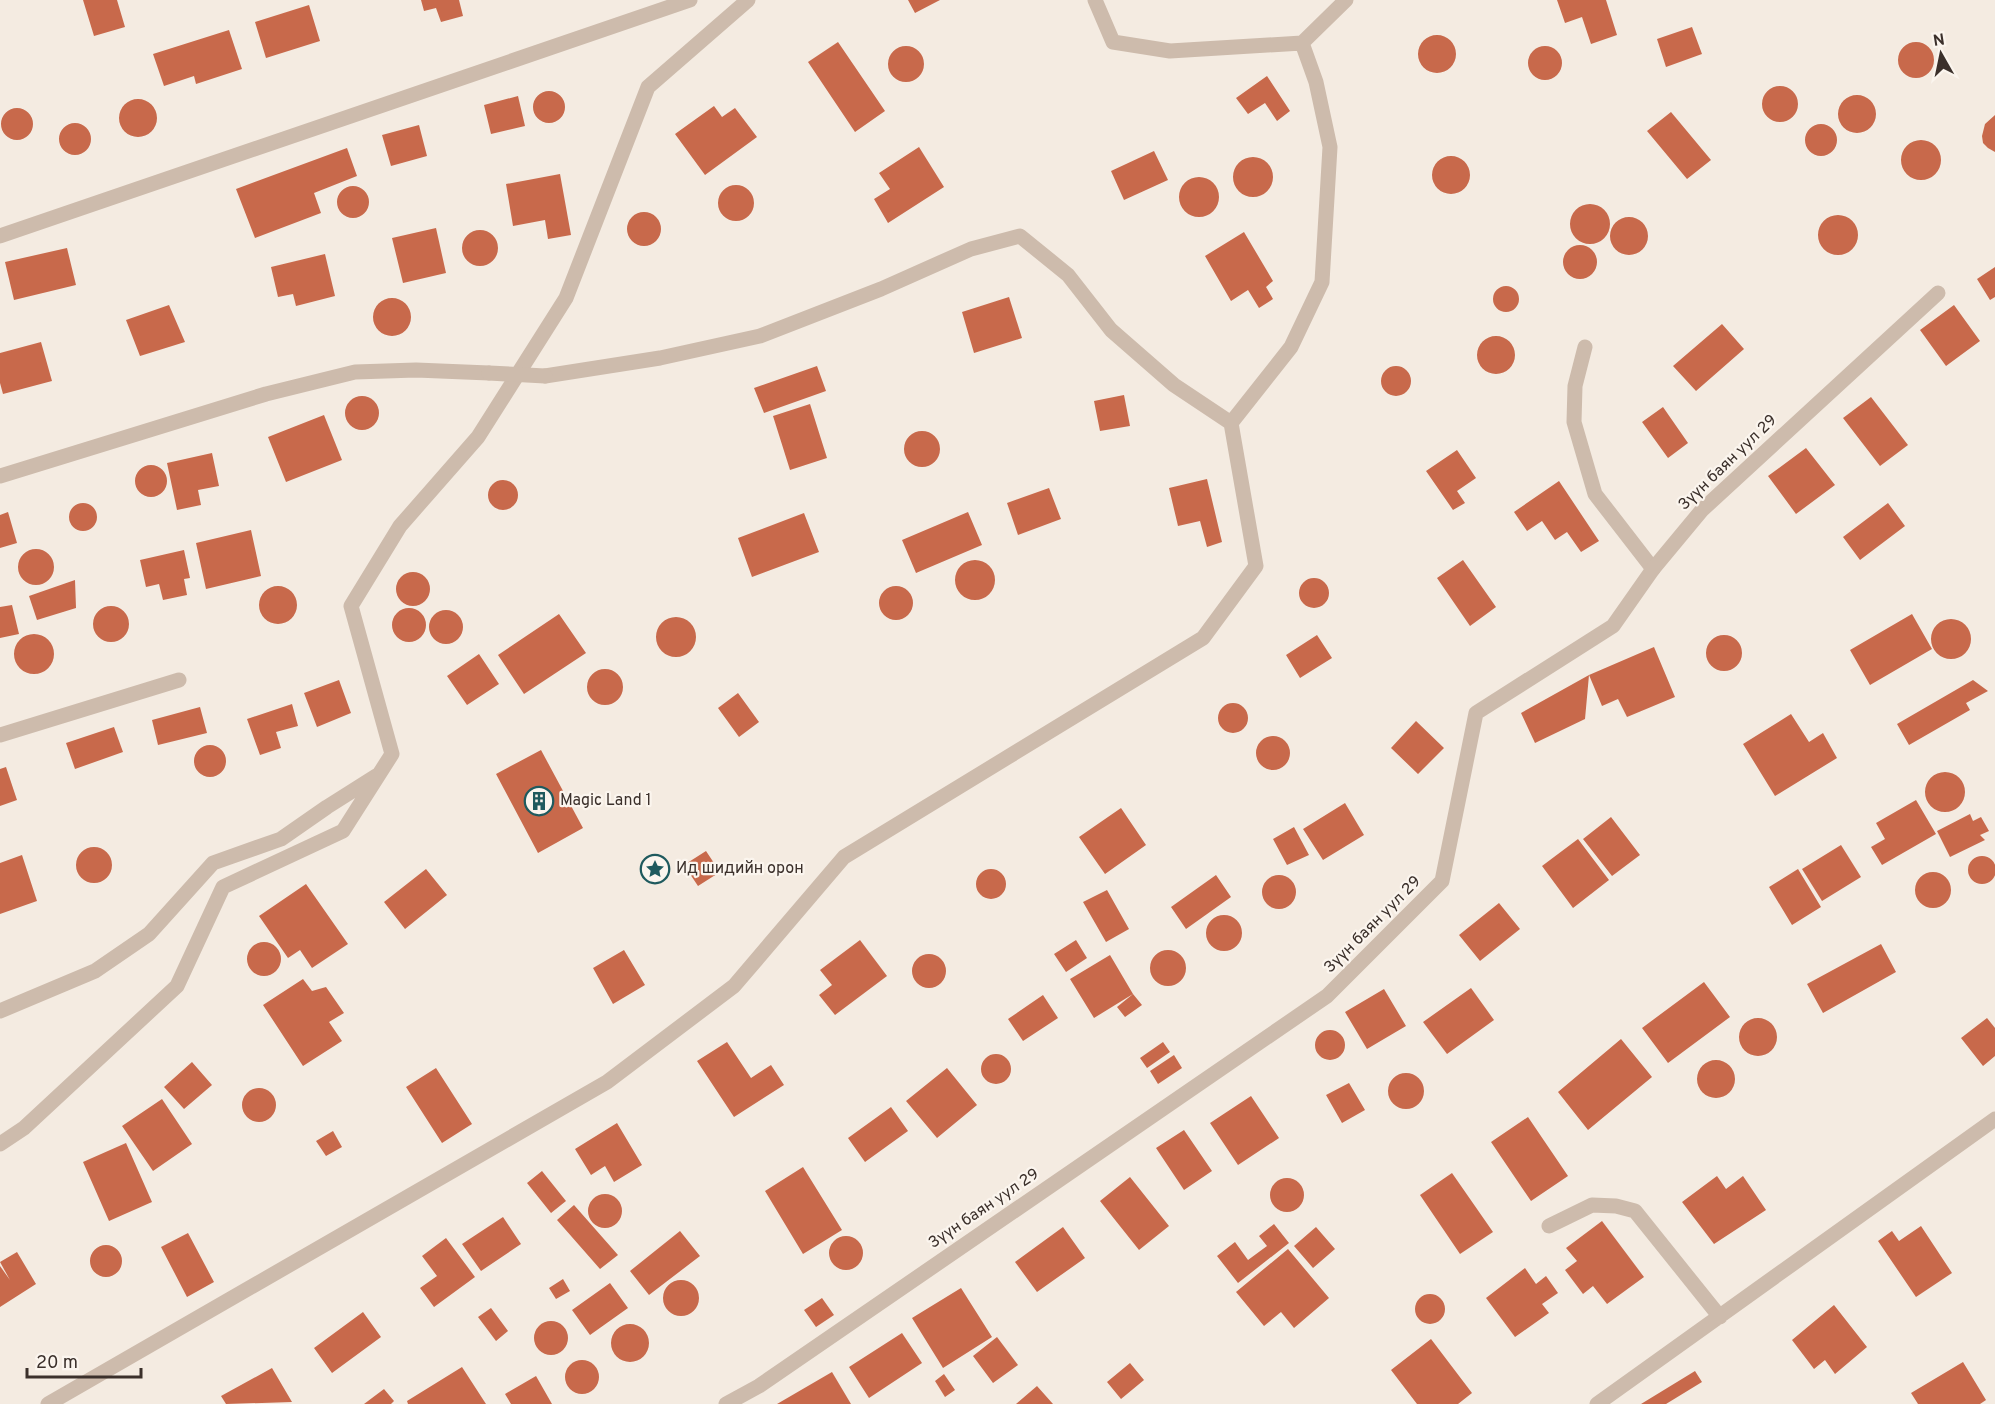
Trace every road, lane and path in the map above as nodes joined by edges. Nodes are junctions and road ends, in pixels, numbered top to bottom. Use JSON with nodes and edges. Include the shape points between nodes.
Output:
{"nodes":[{"id":1,"x":690,"y":0,"type":"edge"},
{"id":2,"x":748,"y":0,"type":"edge"},
{"id":3,"x":1095,"y":0,"type":"edge"},
{"id":4,"x":1346,"y":0,"type":"edge"},
{"id":5,"x":1302,"y":43,"type":"junction"},
{"id":6,"x":0,"y":236,"type":"edge"},
{"id":7,"x":1938,"y":293,"type":"dead end"},
{"id":8,"x":1585,"y":347,"type":"dead end"},
{"id":9,"x":1231,"y":423,"type":"junction"},
{"id":10,"x":0,"y":476,"type":"edge"},
{"id":11,"x":1653,"y":568,"type":"junction"},
{"id":12,"x":179,"y":680,"type":"dead end"},
{"id":13,"x":0,"y":735,"type":"edge"},
{"id":14,"x":380,"y":773,"type":"junction"},
{"id":15,"x":0,"y":1011,"type":"edge"},
{"id":16,"x":1995,"y":1119,"type":"edge"},
{"id":17,"x":0,"y":1144,"type":"edge"},
{"id":18,"x":1549,"y":1226,"type":"dead end"},
{"id":19,"x":1720,"y":1317,"type":"junction"},
{"id":20,"x":48,"y":1404,"type":"edge"},
{"id":21,"x":726,"y":1404,"type":"edge"},
{"id":22,"x":1597,"y":1404,"type":"edge"}],
"edges":[{"from":1,"to":6,"type":"street"},
{"from":2,"to":14,"type":"street","via":[[648,87],[566,298],[478,437],[400,526],[351,606],[392,753]]},
{"from":3,"to":5,"type":"street","via":[[1113,42],[1170,51]]},
{"from":4,"to":5,"type":"street"},
{"from":5,"to":9,"type":"street","via":[[1316,82],[1330,147],[1322,282],[1291,347]]},
{"from":7,"to":11,"type":"street","name":"Зүүн баян уул 29","via":[[1702,510]]},
{"from":8,"to":11,"type":"street","via":[[1575,386],[1574,422],[1596,494]]},
{"from":9,"to":10,"type":"street","bridge":true,"via":[[1174,386],[1110,330],[1068,275],[1020,236],[971,249],[760,336],[660,358],[545,376],[416,370],[355,372],[266,394]]},
{"from":9,"to":20,"type":"street","via":[[1256,566],[1203,638],[844,857],[734,986],[607,1082]]},
{"from":11,"to":21,"type":"street","name":"Зүүн баян уул 29","via":[[1613,626],[1476,713],[1442,881],[1326,996],[759,1386]]},
{"from":12,"to":13,"type":"street"},
{"from":14,"to":15,"type":"street","via":[[281,839],[213,863],[149,934],[95,971]]},
{"from":14,"to":17,"type":"street","via":[[343,831],[223,887],[177,986],[24,1128]]},
{"from":16,"to":19,"type":"street"},
{"from":18,"to":19,"type":"street","via":[[1592,1205],[1635,1211]]},
{"from":19,"to":22,"type":"street"}]}
